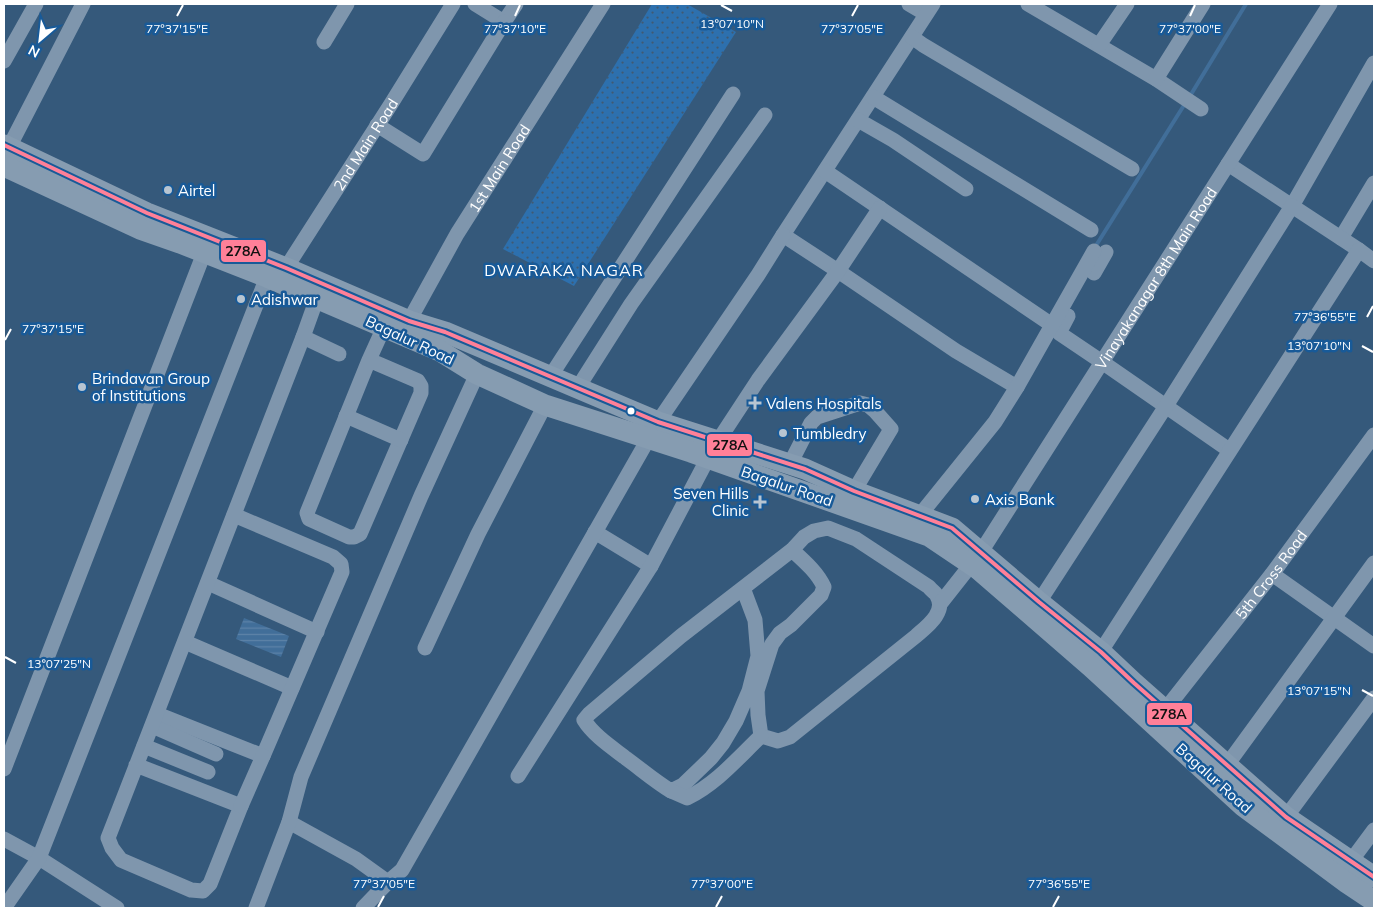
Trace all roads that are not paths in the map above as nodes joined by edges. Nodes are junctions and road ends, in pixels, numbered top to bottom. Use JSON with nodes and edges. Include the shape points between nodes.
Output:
{"nodes":[{"id":1,"x":36,"y":4,"type":"edge"},
{"id":2,"x":83,"y":4,"type":"edge"},
{"id":3,"x":347,"y":4,"type":"edge"},
{"id":4,"x":453,"y":4,"type":"edge"},
{"id":5,"x":475,"y":4,"type":"edge"},
{"id":6,"x":516,"y":4,"type":"edge"},
{"id":7,"x":603,"y":4,"type":"edge"},
{"id":8,"x":909,"y":4,"type":"edge"},
{"id":9,"x":1126,"y":4,"type":"edge"},
{"id":10,"x":1203,"y":4,"type":"edge"},
{"id":11,"x":1330,"y":4,"type":"edge"},
{"id":12,"x":1035,"y":5,"type":"edge"},
{"id":13,"x":929,"y":9,"type":"edge"},
{"id":14,"x":504,"y":22,"type":"junction"},
{"id":15,"x":912,"y":36,"type":"junction"},
{"id":16,"x":324,"y":42,"type":"dead end"},
{"id":17,"x":1099,"y":46,"type":"junction"},
{"id":18,"x":4,"y":61,"type":"edge"},
{"id":19,"x":1374,"y":63,"type":"edge"},
{"id":20,"x":1156,"y":79,"type":"junction"},
{"id":21,"x":733,"y":94,"type":"dead end"},
{"id":22,"x":873,"y":97,"type":"junction"},
{"id":23,"x":1201,"y":109,"type":"dead end"},
{"id":24,"x":765,"y":115,"type":"dead end"},
{"id":25,"x":858,"y":120,"type":"junction"},
{"id":26,"x":377,"y":125,"type":"junction"},
{"id":27,"x":5,"y":154,"type":"edge"},
{"id":28,"x":1228,"y":164,"type":"junction"},
{"id":29,"x":1132,"y":169,"type":"dead end"},
{"id":30,"x":825,"y":171,"type":"junction"},
{"id":31,"x":1374,"y":183,"type":"edge"},
{"id":32,"x":966,"y":189,"type":"dead end"},
{"id":33,"x":1292,"y":206,"type":"junction"},
{"id":34,"x":880,"y":208,"type":"junction"},
{"id":35,"x":1090,"y":230,"type":"dead end"},
{"id":36,"x":783,"y":235,"type":"junction"},
{"id":37,"x":1341,"y":238,"type":"junction"},
{"id":38,"x":1358,"y":250,"type":"junction"},
{"id":39,"x":204,"y":253,"type":"junction"},
{"id":40,"x":1374,"y":261,"type":"edge"},
{"id":41,"x":838,"y":270,"type":"junction"},
{"id":42,"x":287,"y":277,"type":"junction"},
{"id":43,"x":267,"y":278,"type":"junction"},
{"id":44,"x":317,"y":298,"type":"junction"},
{"id":45,"x":1052,"y":325,"type":"junction"},
{"id":46,"x":384,"y":327,"type":"junction"},
{"id":47,"x":406,"y":328,"type":"junction"},
{"id":48,"x":304,"y":337,"type":"junction"},
{"id":49,"x":338,"y":354,"type":"dead end"},
{"id":50,"x":369,"y":360,"type":"junction"},
{"id":51,"x":1102,"y":362,"type":"junction"},
{"id":52,"x":477,"y":374,"type":"junction"},
{"id":53,"x":550,"y":377,"type":"junction"},
{"id":54,"x":1017,"y":387,"type":"junction"},
{"id":55,"x":577,"y":388,"type":"junction"},
{"id":56,"x":546,"y":405,"type":"junction"},
{"id":57,"x":1166,"y":406,"type":"junction"},
{"id":58,"x":346,"y":416,"type":"junction"},
{"id":59,"x":654,"y":430,"type":"junction"},
{"id":60,"x":1374,"y":435,"type":"edge"},
{"id":61,"x":401,"y":440,"type":"junction"},
{"id":62,"x":713,"y":450,"type":"junction"},
{"id":63,"x":1229,"y":450,"type":"junction"},
{"id":64,"x":790,"y":464,"type":"junction"},
{"id":65,"x":854,"y":491,"type":"junction"},
{"id":66,"x":838,"y":504,"type":"junction"},
{"id":67,"x":234,"y":515,"type":"junction"},
{"id":68,"x":886,"y":515,"type":"junction"},
{"id":69,"x":920,"y":516,"type":"junction"},
{"id":70,"x":828,"y":528,"type":"junction"},
{"id":71,"x":595,"y":532,"type":"junction"},
{"id":72,"x":856,"y":539,"type":"junction"},
{"id":73,"x":792,"y":550,"type":"junction"},
{"id":74,"x":976,"y":558,"type":"junction"},
{"id":75,"x":1374,"y":563,"type":"edge"},
{"id":76,"x":651,"y":566,"type":"junction"},
{"id":77,"x":1272,"y":574,"type":"junction"},
{"id":78,"x":208,"y":583,"type":"junction"},
{"id":79,"x":743,"y":588,"type":"junction"},
{"id":80,"x":1039,"y":602,"type":"junction"},
{"id":81,"x":940,"y":604,"type":"junction"},
{"id":82,"x":1334,"y":618,"type":"junction"},
{"id":83,"x":317,"y":632,"type":"junction"},
{"id":84,"x":185,"y":642,"type":"junction"},
{"id":85,"x":1374,"y":646,"type":"edge"},
{"id":86,"x":425,"y":648,"type":"dead end"},
{"id":87,"x":1096,"y":659,"type":"junction"},
{"id":88,"x":292,"y":688,"type":"junction"},
{"id":89,"x":1374,"y":698,"type":"edge"},
{"id":90,"x":1165,"y":710,"type":"junction"},
{"id":91,"x":154,"y":720,"type":"junction"},
{"id":92,"x":761,"y":736,"type":"junction"},
{"id":93,"x":144,"y":746,"type":"junction"},
{"id":94,"x":216,"y":754,"type":"dead end"},
{"id":95,"x":263,"y":756,"type":"junction"},
{"id":96,"x":136,"y":765,"type":"junction"},
{"id":97,"x":1227,"y":765,"type":"junction"},
{"id":98,"x":4,"y":768,"type":"edge"},
{"id":99,"x":208,"y":772,"type":"dead end"},
{"id":100,"x":518,"y":776,"type":"dead end"},
{"id":101,"x":671,"y":791,"type":"junction"},
{"id":102,"x":241,"y":806,"type":"junction"},
{"id":103,"x":1286,"y":817,"type":"junction"},
{"id":104,"x":289,"y":822,"type":"junction"},
{"id":105,"x":1374,"y":830,"type":"edge"},
{"id":106,"x":4,"y":838,"type":"edge"},
{"id":107,"x":39,"y":858,"type":"junction"},
{"id":108,"x":1351,"y":861,"type":"junction"},
{"id":109,"x":1374,"y":877,"type":"edge"},
{"id":110,"x":388,"y":882,"type":"junction"},
{"id":111,"x":1374,"y":901,"type":"edge"},
{"id":112,"x":4,"y":908,"type":"edge"},
{"id":113,"x":117,"y":908,"type":"edge"},
{"id":114,"x":256,"y":908,"type":"edge"},
{"id":115,"x":363,"y":908,"type":"edge"}],
"edges":[{"from":1,"to":18,"type":"street"},
{"from":2,"to":27,"type":"street"},
{"from":3,"to":16,"type":"street"},
{"from":4,"to":26,"type":"street","name":"2nd Main Road"},
{"from":5,"to":14,"type":"street"},
{"from":6,"to":14,"type":"street"},
{"from":7,"to":47,"type":"street","name":"1st Main Road","via":[[456,234]]},
{"from":8,"to":13,"type":"street"},
{"from":9,"to":17,"type":"street"},
{"from":10,"to":20,"type":"street"},
{"from":11,"to":28,"type":"street","name":"Vinayakanagar 8th Main Road"},
{"from":12,"to":17,"type":"street"},
{"from":13,"to":15,"type":"street"},
{"from":14,"to":26,"type":"street","via":[[423,154]]},
{"from":15,"to":22,"type":"street"},
{"from":15,"to":29,"type":"street"},
{"from":17,"to":20,"type":"street"},
{"from":19,"to":33,"type":"street"},
{"from":20,"to":23,"type":"street"},
{"from":21,"to":53,"type":"street"},
{"from":22,"to":25,"type":"street"},
{"from":22,"to":35,"type":"street"},
{"from":24,"to":55,"type":"street","via":[[631,304]]},
{"from":25,"to":30,"type":"street"},
{"from":25,"to":32,"type":"street"},
{"from":26,"to":42,"type":"street","name":"2nd Main Road"},
{"from":27,"to":39,"type":"main road","name":"Bagalur Road","via":[[140,230]]},
{"from":27,"to":42,"type":"main road","name":"Bagalur Road"},
{"from":28,"to":33,"type":"street"},
{"from":28,"to":51,"type":"street","name":"Vinayakanagar 8th Main Road"},
{"from":30,"to":34,"type":"street"},
{"from":30,"to":36,"type":"street"},
{"from":31,"to":37,"type":"street"},
{"from":33,"to":37,"type":"street"},
{"from":33,"to":57,"type":"street"},
{"from":34,"to":41,"type":"street"},
{"from":34,"to":45,"type":"street"},
{"from":36,"to":41,"type":"street"},
{"from":36,"to":59,"type":"street"},
{"from":37,"to":38,"type":"street"},
{"from":38,"to":40,"type":"street"},
{"from":38,"to":63,"type":"street"},
{"from":39,"to":43,"type":"main road","name":"Bagalur Road"},
{"from":39,"to":98,"type":"street"},
{"from":41,"to":54,"type":"street","via":[[956,351]]},
{"from":41,"to":62,"type":"street","via":[[758,380]]},
{"from":42,"to":43,"type":"main road","name":"Bagalur Road"},
{"from":42,"to":44,"type":"main road","name":"Bagalur Road"},
{"from":42,"to":47,"type":"main road","name":"Bagalur Road"},
{"from":43,"to":107,"type":"street"},
{"from":44,"to":46,"type":"main road","name":"Bagalur Road"},
{"from":44,"to":48,"type":"street"},
{"from":45,"to":51,"type":"street","via":[[1100,251],[1059,333]]},
{"from":45,"to":54,"type":"street"},
{"from":46,"to":47,"type":"main road","name":"Bagalur Road"},
{"from":46,"to":50,"type":"street"},
{"from":47,"to":52,"type":"main road","name":"Bagalur Road"},
{"from":47,"to":53,"type":"main road","name":"Bagalur Road","via":[[445,332]]},
{"from":48,"to":49,"type":"street"},
{"from":48,"to":67,"type":"street"},
{"from":50,"to":58,"type":"street"},
{"from":50,"to":61,"type":"street","via":[[418,381],[421,386]]},
{"from":51,"to":57,"type":"street"},
{"from":51,"to":74,"type":"street","name":"Vinayakanagar 8th Main Road"},
{"from":52,"to":56,"type":"main road","name":"Bagalur Road"},
{"from":52,"to":104,"type":"street","via":[[301,777]]},
{"from":53,"to":55,"type":"main road","name":"Bagalur Road"},
{"from":54,"to":69,"type":"street","via":[[995,422]]},
{"from":55,"to":59,"type":"main road","name":"Bagalur Road"},
{"from":56,"to":59,"type":"main road","name":"Bagalur Road"},
{"from":56,"to":86,"type":"street","via":[[478,534]]},
{"from":57,"to":63,"type":"street"},
{"from":57,"to":80,"type":"street"},
{"from":58,"to":61,"type":"street"},
{"from":58,"to":61,"type":"street","via":[[307,513],[309,519],[349,537],[360,534]]},
{"from":59,"to":62,"type":"main road","name":"Bagalur Road"},
{"from":59,"to":71,"type":"street"},
{"from":60,"to":77,"type":"street","name":"5th Cross Road"},
{"from":62,"to":64,"type":"main road","name":"Bagalur Road"},
{"from":62,"to":66,"type":"main road","name":"Bagalur Road"},
{"from":62,"to":76,"type":"street"},
{"from":63,"to":87,"type":"street"},
{"from":64,"to":65,"type":"main road","name":"Bagalur Road"},
{"from":64,"to":65,"type":"street","via":[[811,423],[818,417],[860,404],[868,406],[890,429]]},
{"from":65,"to":68,"type":"main road","name":"Bagalur Road"},
{"from":66,"to":68,"type":"main road","name":"Bagalur Road"},
{"from":66,"to":70,"type":"street"},
{"from":67,"to":78,"type":"street"},
{"from":67,"to":83,"type":"street","via":[[333,557],[341,564],[342,572]]},
{"from":68,"to":69,"type":"main road","name":"Bagalur Road"},
{"from":68,"to":72,"type":"street"},
{"from":68,"to":74,"type":"main road","name":"Bagalur Road"},
{"from":69,"to":74,"type":"main road","name":"Bagalur Road","via":[[952,528]]},
{"from":70,"to":72,"type":"street"},
{"from":70,"to":73,"type":"street","via":[[804,537]]},
{"from":71,"to":76,"type":"street"},
{"from":71,"to":110,"type":"street","via":[[402,870]]},
{"from":72,"to":81,"type":"street","via":[[929,587]]},
{"from":73,"to":79,"type":"street"},
{"from":73,"to":92,"type":"street","via":[[824,587],[821,594],[772,644],[757,691]]},
{"from":74,"to":80,"type":"main road","name":"Bagalur Road"},
{"from":74,"to":81,"type":"street","name":"Vinayakanagar 8th Main Road"},
{"from":74,"to":87,"type":"main road","name":"Bagalur Road","via":[[978,569]]},
{"from":75,"to":82,"type":"street"},
{"from":76,"to":100,"type":"street"},
{"from":77,"to":82,"type":"street"},
{"from":77,"to":90,"type":"street","name":"5th Cross Road"},
{"from":78,"to":83,"type":"street"},
{"from":78,"to":84,"type":"street"},
{"from":79,"to":101,"type":"street","via":[[755,620],[758,656],[749,691],[717,750],[683,785]]},
{"from":79,"to":101,"type":"street","via":[[681,636],[584,720],[609,745]]},
{"from":80,"to":87,"type":"main road","name":"Bagalur Road"},
{"from":81,"to":92,"type":"street","name":"Vinayakanagar 8th Main Road","via":[[938,614],[916,636],[790,737],[778,741]]},
{"from":82,"to":85,"type":"street"},
{"from":82,"to":97,"type":"street"},
{"from":83,"to":88,"type":"street"},
{"from":84,"to":88,"type":"street"},
{"from":84,"to":91,"type":"street"},
{"from":87,"to":90,"type":"main road","name":"Bagalur Road"},
{"from":87,"to":111,"type":"main road","name":"Bagalur Road","via":[[1243,806]]},
{"from":88,"to":95,"type":"street"},
{"from":89,"to":103,"type":"street"},
{"from":90,"to":97,"type":"main road","name":"Bagalur Road"},
{"from":91,"to":93,"type":"street"},
{"from":91,"to":94,"type":"street"},
{"from":91,"to":95,"type":"street"},
{"from":92,"to":101,"type":"street","via":[[698,793],[687,798]]},
{"from":93,"to":96,"type":"street"},
{"from":93,"to":99,"type":"street"},
{"from":95,"to":102,"type":"street"},
{"from":96,"to":102,"type":"street"},
{"from":96,"to":102,"type":"street","via":[[108,838],[112,848],[121,860],[191,890],[203,891],[210,884]]},
{"from":97,"to":103,"type":"main road","name":"Bagalur Road"},
{"from":103,"to":108,"type":"main road","name":"Bagalur Road"},
{"from":104,"to":110,"type":"street","via":[[356,859]]},
{"from":104,"to":114,"type":"street"},
{"from":105,"to":108,"type":"street"},
{"from":106,"to":107,"type":"street"},
{"from":107,"to":112,"type":"street"},
{"from":107,"to":113,"type":"street"},
{"from":108,"to":109,"type":"main road","name":"Bagalur Road"},
{"from":110,"to":115,"type":"street"}]}
